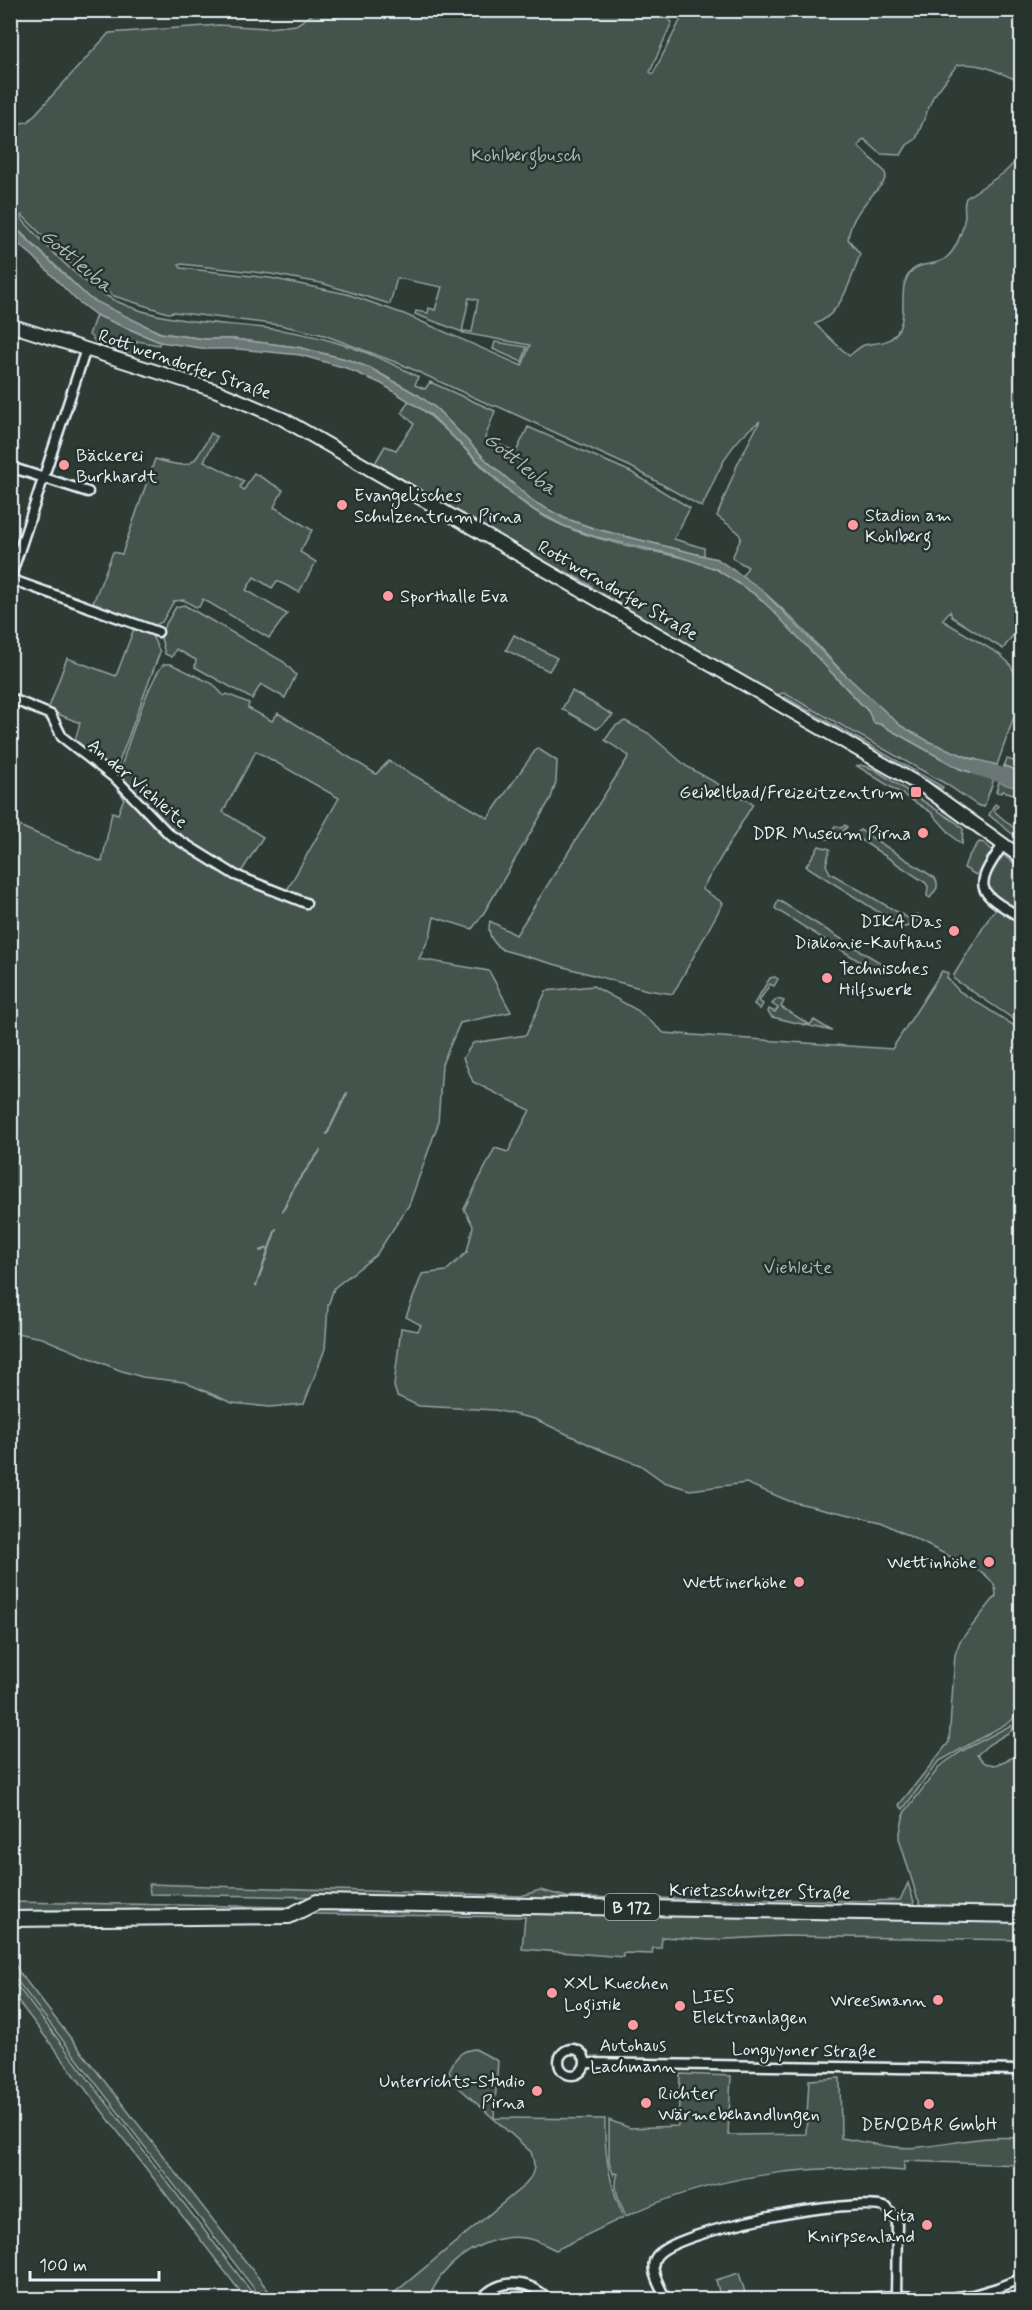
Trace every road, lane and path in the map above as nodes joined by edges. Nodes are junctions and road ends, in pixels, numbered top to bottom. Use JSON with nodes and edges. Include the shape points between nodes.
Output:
{"nodes":[{"id":1,"x":10,"y":325,"type":"edge"},
{"id":2,"x":86,"y":349,"type":"junction"},
{"id":3,"x":10,"y":467,"type":"edge"},
{"id":4,"x":44,"y":478,"type":"junction"},
{"id":5,"x":88,"y":492,"type":"dead end"},
{"id":6,"x":10,"y":579,"type":"edge"},
{"id":7,"x":158,"y":632,"type":"dead end"},
{"id":8,"x":10,"y":698,"type":"edge"},
{"id":9,"x":1003,"y":845,"type":"junction"},
{"id":10,"x":1022,"y":858,"type":"edge"},
{"id":11,"x":306,"y":903,"type":"dead end"},
{"id":12,"x":1022,"y":918,"type":"edge"},
{"id":13,"x":1022,"y":1915,"type":"edge"},
{"id":14,"x":10,"y":1918,"type":"edge"},
{"id":15,"x":585,"y":2063,"type":"dead end"},
{"id":16,"x":1022,"y":2070,"type":"edge"},
{"id":17,"x":1022,"y":2278,"type":"edge"},
{"id":18,"x":896,"y":2298,"type":"edge"},
{"id":19,"x":480,"y":2300,"type":"edge"},
{"id":20,"x":549,"y":2300,"type":"edge"},
{"id":21,"x":666,"y":2300,"type":"edge"},
{"id":22,"x":828,"y":2300,"type":"edge"}],
"edges":[{"from":1,"to":2,"type":"main road","name":"Rottwerndorfer Straße"},
{"from":2,"to":4,"type":"street"},
{"from":2,"to":9,"type":"main road","name":"Rottwerndorfer Straße","via":[[217,391],[283,419],[926,788]]},
{"from":3,"to":4,"type":"street"},
{"from":4,"to":5,"type":"street"},
{"from":4,"to":6,"type":"street"},
{"from":6,"to":7,"type":"street"},
{"from":8,"to":11,"type":"street","name":"An der Viehleite","via":[[51,715],[62,737],[117,780],[169,834],[235,875]]},
{"from":9,"to":10,"type":"main road","name":"Rottwerndorfer Straße"},
{"from":9,"to":12,"type":"street","via":[[984,873],[983,887],[993,901]]},
{"from":13,"to":14,"type":"main road","name":"Krietzschwitzer Straße","number":"B 172","via":[[317,1902],[289,1916]]},
{"from":15,"to":16,"type":"street","name":"Longuyoner Straße"},
{"from":17,"to":18,"type":"street","via":[[973,2295]]},
{"from":18,"to":21,"type":"street","via":[[897,2221],[887,2208],[875,2205],[814,2209],[765,2218],[664,2250],[657,2255],[653,2267]]},
{"from":18,"to":22,"type":"street"},
{"from":19,"to":20,"type":"street","via":[[500,2285],[519,2283],[535,2288]]}]}
